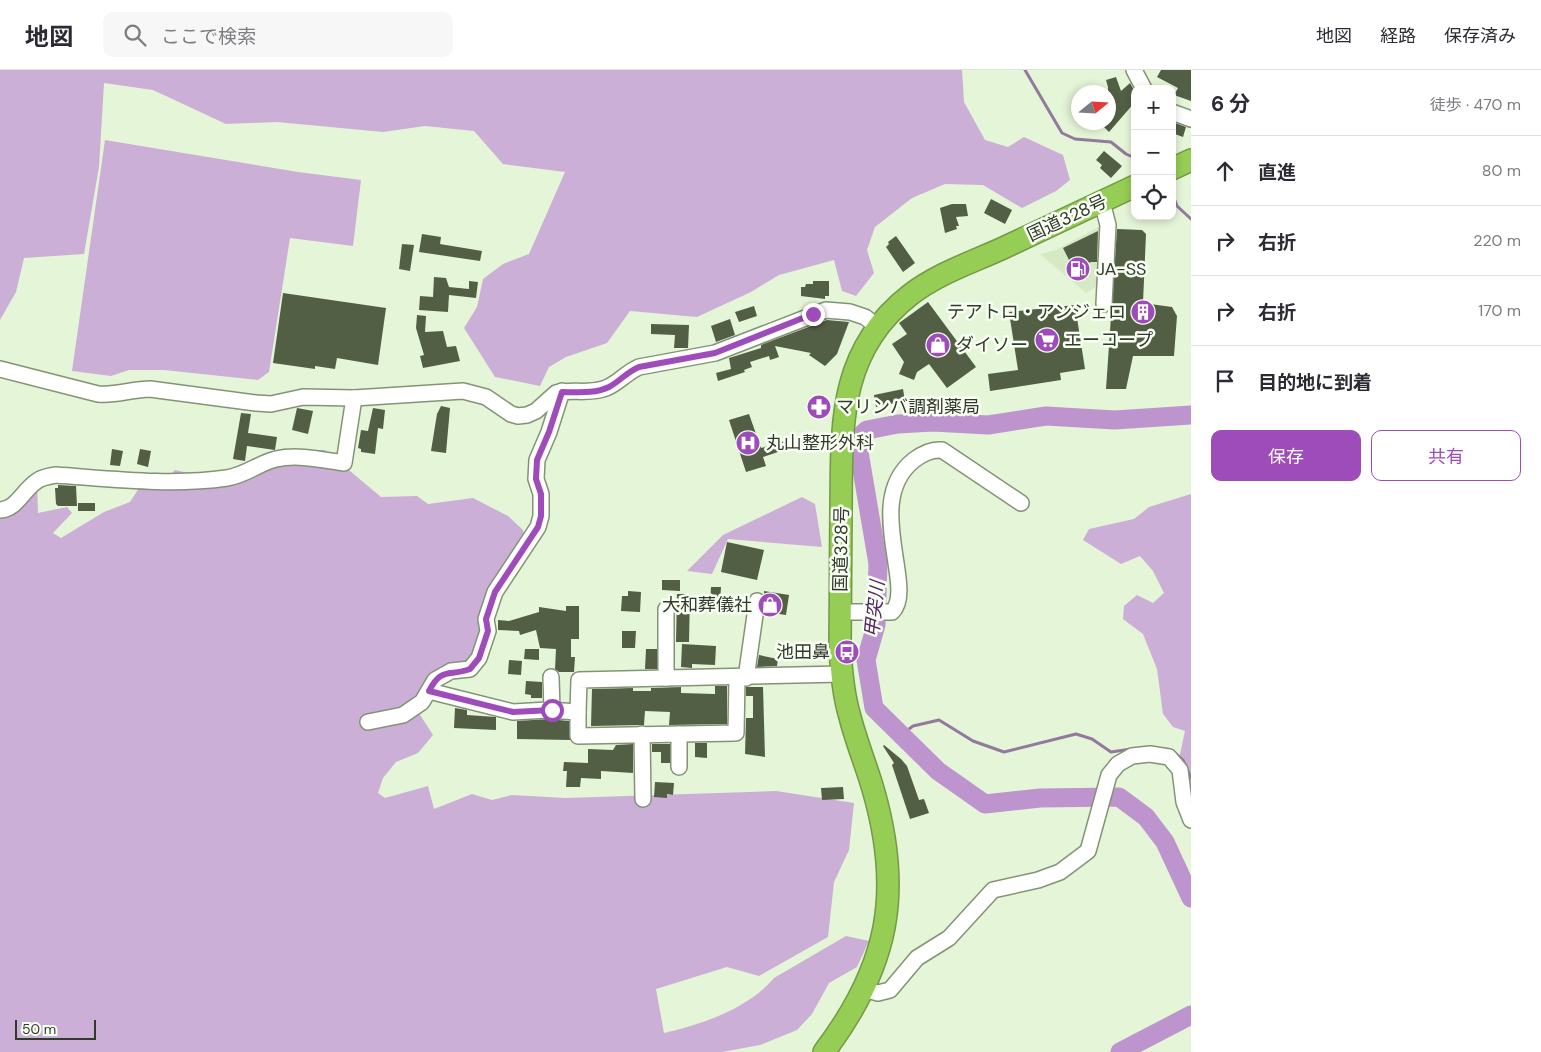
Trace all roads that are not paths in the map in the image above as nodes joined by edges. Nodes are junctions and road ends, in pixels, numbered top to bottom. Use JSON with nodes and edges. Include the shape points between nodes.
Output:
{"nodes":[{"id":1,"x":1134,"y":70,"type":"edge"},
{"id":2,"x":1142,"y":85,"type":"edge"},
{"id":3,"x":1176,"y":113,"type":"edge"},
{"id":4,"x":1191,"y":119,"type":"edge"},
{"id":5,"x":1191,"y":160,"type":"edge"},
{"id":6,"x":1176,"y":167,"type":"edge"},
{"id":7,"x":1131,"y":188,"type":"edge"},
{"id":8,"x":1102,"y":202,"type":"junction"},
{"id":9,"x":1104,"y":304,"type":"dead end"},
{"id":10,"x":879,"y":328,"type":"junction"},
{"id":11,"x":0,"y":369,"type":"edge"},
{"id":12,"x":562,"y":392,"type":"junction"},
{"id":13,"x":354,"y":398,"type":"junction"},
{"id":14,"x":1021,"y":502,"type":"dead end"},
{"id":15,"x":0,"y":510,"type":"edge"},
{"id":16,"x":757,"y":601,"type":"dead end"},
{"id":17,"x":666,"y":609,"type":"dead end"},
{"id":18,"x":844,"y":612,"type":"junction"},
{"id":19,"x":842,"y":674,"type":"junction"},
{"id":20,"x":552,"y":677,"type":"dead end"},
{"id":21,"x":666,"y":678,"type":"junction"},
{"id":22,"x":741,"y":678,"type":"junction"},
{"id":23,"x":429,"y":691,"type":"junction"},
{"id":24,"x":552,"y":710,"type":"junction"},
{"id":25,"x":578,"y":712,"type":"junction"},
{"id":26,"x":368,"y":722,"type":"dead end"},
{"id":27,"x":642,"y":734,"type":"junction"},
{"id":28,"x":679,"y":734,"type":"junction"},
{"id":29,"x":679,"y":767,"type":"dead end"},
{"id":30,"x":643,"y":799,"type":"dead end"},
{"id":31,"x":1191,"y":820,"type":"edge"},
{"id":32,"x":864,"y":989,"type":"junction"},
{"id":33,"x":824,"y":1052,"type":"edge"}],
"edges":[{"from":1,"to":2,"type":"street"},
{"from":3,"to":4,"type":"street"},
{"from":5,"to":6,"type":"highway"},
{"from":7,"to":8,"type":"highway","name":"国道328号"},
{"from":8,"to":9,"type":"street","via":[[1108,225]]},
{"from":8,"to":10,"type":"highway","name":"国道328号","via":[[934,279],[904,301]]},
{"from":10,"to":12,"type":"street","via":[[865,317],[826,310],[715,353],[639,367],[628,371],[605,389]]},
{"from":10,"to":18,"type":"highway","name":"国道328号","via":[[858,361],[846,399],[842,443]]},
{"from":11,"to":13,"type":"street","via":[[109,395],[150,389],[271,404],[303,397]]},
{"from":12,"to":13,"type":"street","via":[[527,415],[511,414],[486,397],[463,391]]},
{"from":12,"to":23,"type":"street","via":[[537,460],[536,479],[541,494],[538,527],[495,592],[479,658],[470,669],[451,671],[435,680]]},
{"from":13,"to":15,"type":"street","via":[[344,463],[291,457],[276,459],[246,474],[228,478],[176,481],[56,475],[38,480],[12,507]]},
{"from":14,"to":18,"type":"street","via":[[942,450],[930,450],[910,463],[895,483],[891,496],[897,606],[892,612]]},
{"from":16,"to":22,"type":"street"},
{"from":17,"to":21,"type":"street"},
{"from":18,"to":19,"type":"highway","name":"国道328号"},
{"from":19,"to":22,"type":"street"},
{"from":19,"to":32,"type":"highway","name":"国道328号","via":[[849,716],[873,788],[887,850],[887,912],[882,939]]},
{"from":20,"to":24,"type":"street"},
{"from":21,"to":22,"type":"street"},
{"from":21,"to":25,"type":"street","via":[[579,680]]},
{"from":22,"to":28,"type":"street","via":[[736,733]]},
{"from":23,"to":24,"type":"street","via":[[513,712]]},
{"from":23,"to":26,"type":"street","via":[[422,702],[402,715]]},
{"from":24,"to":25,"type":"street"},
{"from":25,"to":27,"type":"street","via":[[578,736]]},
{"from":27,"to":28,"type":"street"},
{"from":27,"to":30,"type":"street"},
{"from":28,"to":29,"type":"street"},
{"from":31,"to":32,"type":"street","via":[[1184,802],[1180,770],[1169,758],[1150,754],[1132,756],[1118,764],[1110,774],[1088,851],[1060,872],[993,890],[949,938],[917,958],[890,990],[878,993]]},
{"from":32,"to":33,"type":"highway","name":"国道328号"}]}
